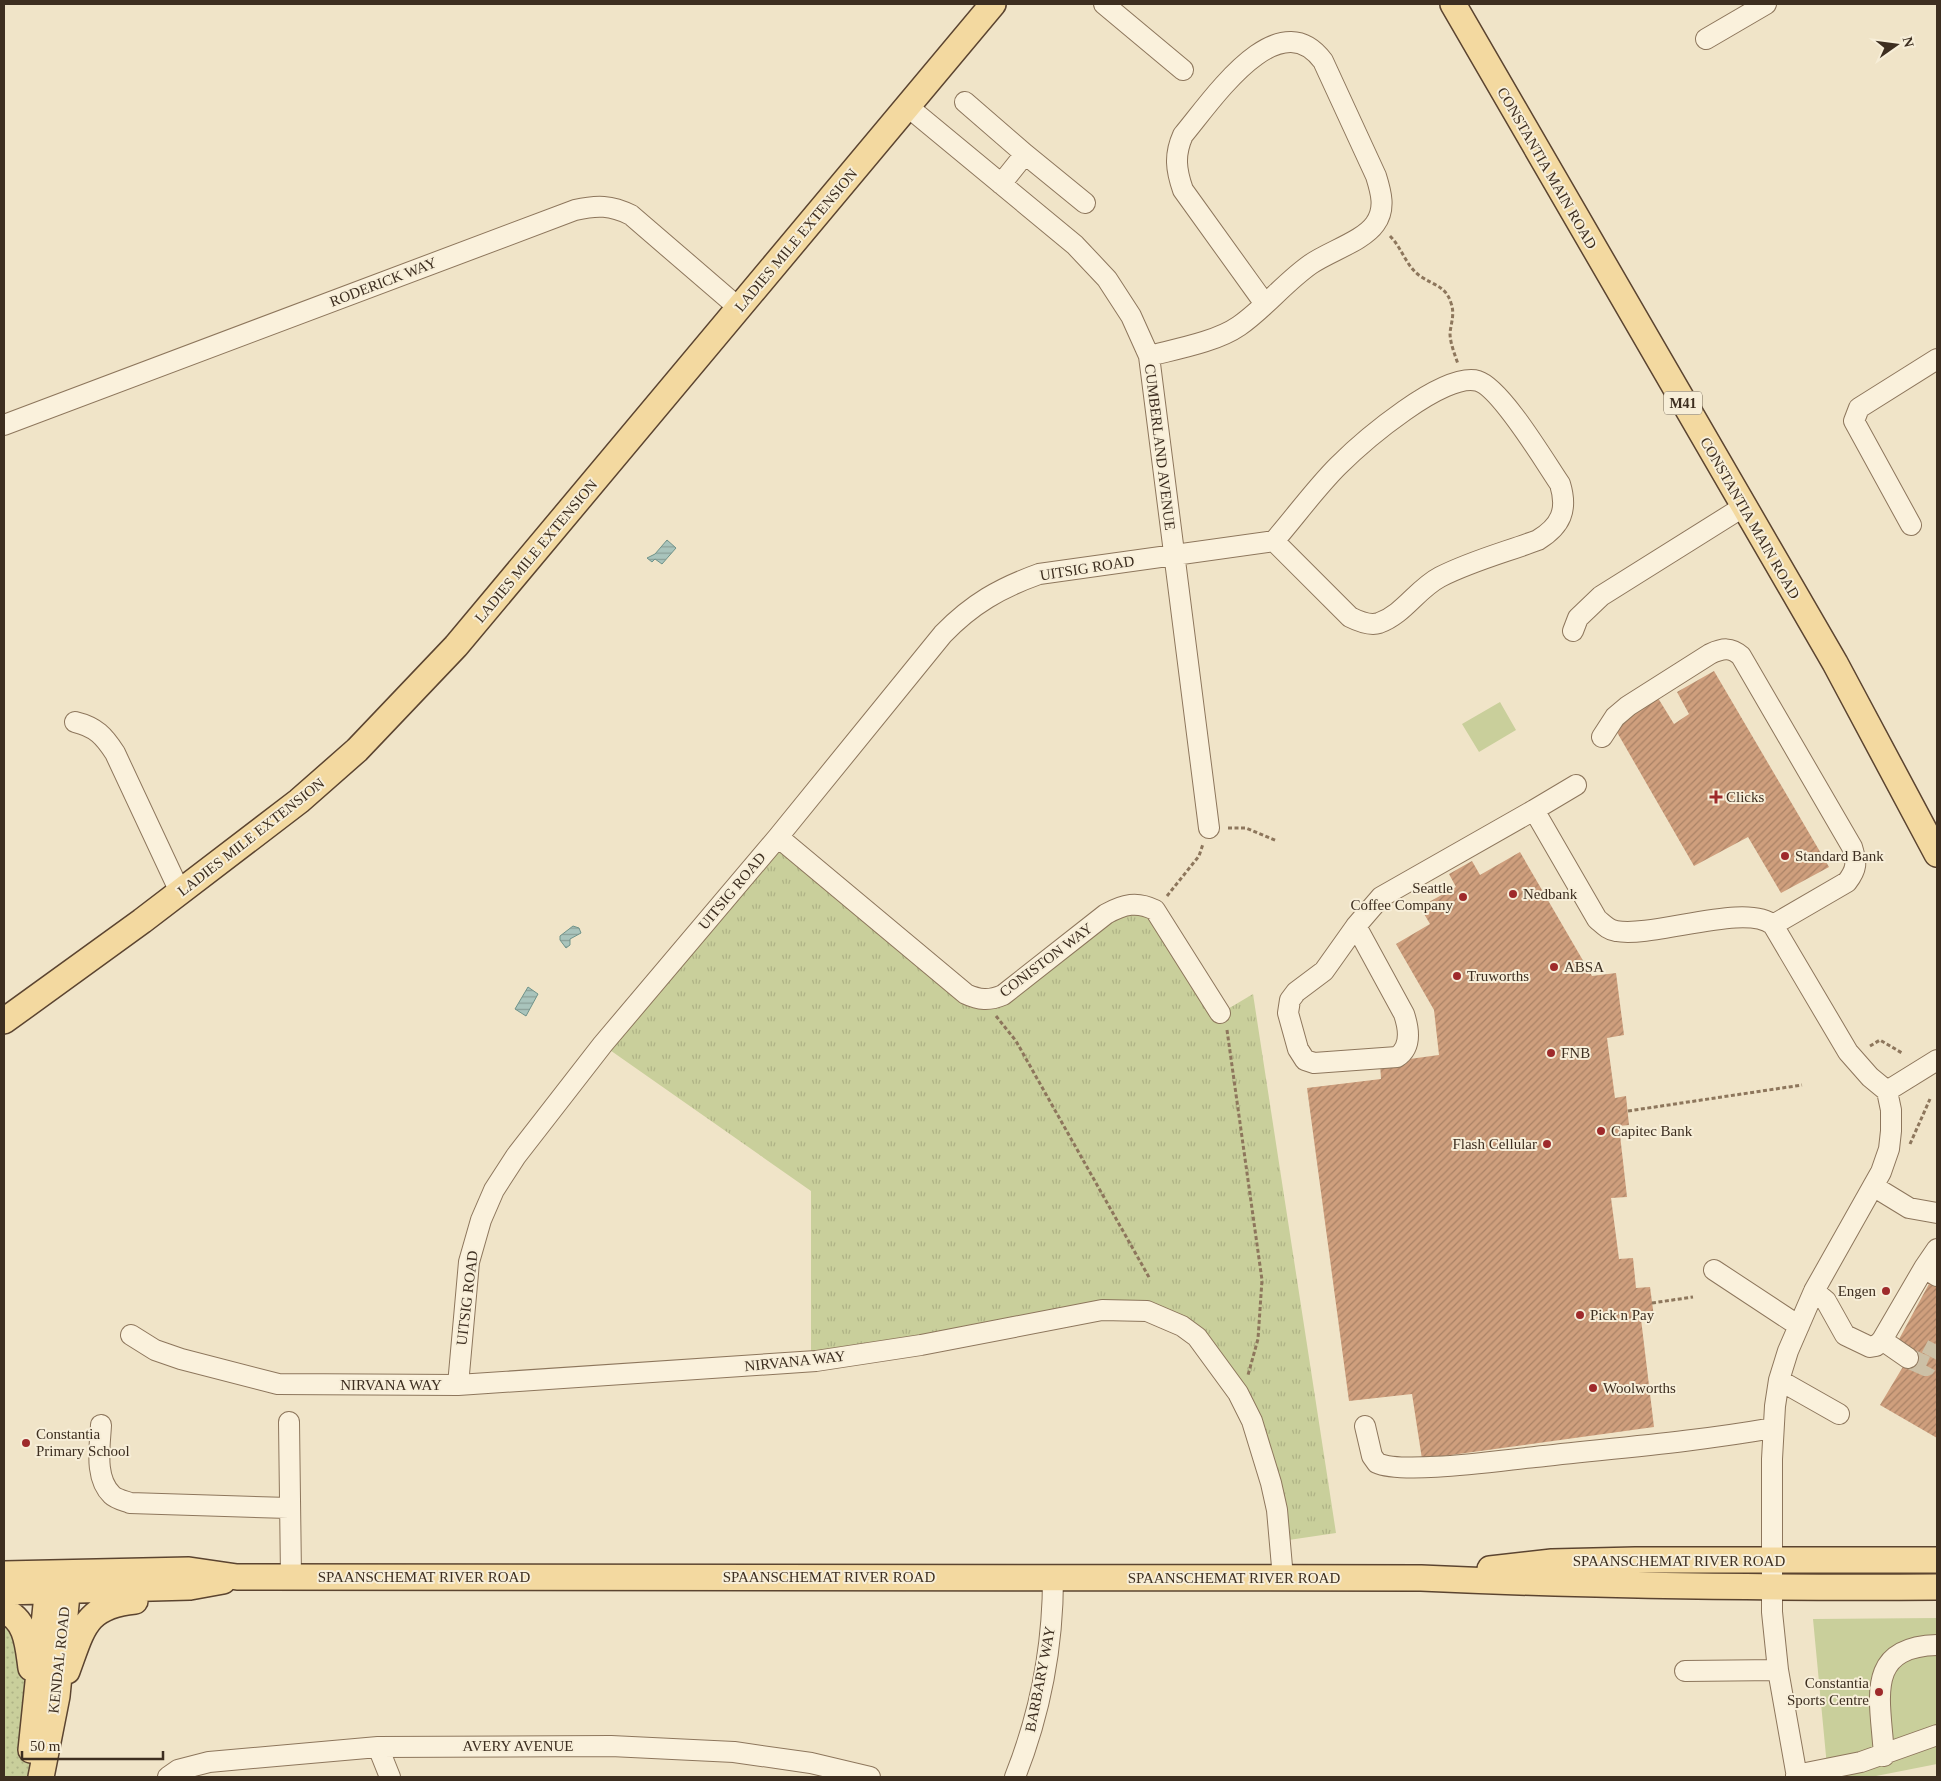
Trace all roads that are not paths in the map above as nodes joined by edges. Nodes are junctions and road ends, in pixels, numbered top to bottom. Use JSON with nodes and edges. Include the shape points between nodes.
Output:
{"nodes":[{"id":1,"x":993,"y":4,"type":"edge"},
{"id":2,"x":1104,"y":4,"type":"edge"},
{"id":3,"x":1453,"y":4,"type":"edge"},
{"id":4,"x":1766,"y":4,"type":"edge"},
{"id":5,"x":1706,"y":39,"type":"dead end"},
{"id":6,"x":1183,"y":70,"type":"dead end"},
{"id":7,"x":965,"y":102,"type":"dead end"},
{"id":8,"x":907,"y":106,"type":"junction"},
{"id":9,"x":1025,"y":154,"type":"junction"},
{"id":10,"x":1001,"y":184,"type":"junction"},
{"id":11,"x":1085,"y":203,"type":"dead end"},
{"id":12,"x":1265,"y":304,"type":"junction"},
{"id":13,"x":739,"y":308,"type":"junction"},
{"id":14,"x":1149,"y":356,"type":"junction"},
{"id":15,"x":1937,"y":359,"type":"edge"},
{"id":16,"x":4,"y":426,"type":"edge"},
{"id":17,"x":1743,"y":507,"type":"junction"},
{"id":18,"x":1911,"y":525,"type":"dead end"},
{"id":19,"x":1274,"y":541,"type":"junction"},
{"id":20,"x":1174,"y":555,"type":"junction"},
{"id":21,"x":1573,"y":631,"type":"dead end"},
{"id":22,"x":75,"y":722,"type":"dead end"},
{"id":23,"x":1602,"y":737,"type":"dead end"},
{"id":24,"x":1576,"y":785,"type":"dead end"},
{"id":25,"x":1534,"y":810,"type":"junction"},
{"id":26,"x":1209,"y":828,"type":"road end"},
{"id":27,"x":778,"y":837,"type":"junction"},
{"id":28,"x":1937,"y":854,"type":"edge"},
{"id":29,"x":180,"y":892,"type":"junction"},
{"id":30,"x":1773,"y":925,"type":"junction"},
{"id":31,"x":1356,"y":926,"type":"junction"},
{"id":32,"x":1220,"y":1014,"type":"road end"},
{"id":33,"x":4,"y":1021,"type":"edge"},
{"id":34,"x":1937,"y":1060,"type":"edge"},
{"id":35,"x":1887,"y":1091,"type":"junction"},
{"id":36,"x":1872,"y":1186,"type":"junction"},
{"id":37,"x":1937,"y":1213,"type":"edge"},
{"id":38,"x":1937,"y":1249,"type":"edge"},
{"id":39,"x":1714,"y":1270,"type":"dead end"},
{"id":40,"x":1930,"y":1272,"type":"edge"},
{"id":41,"x":1814,"y":1291,"type":"junction"},
{"id":42,"x":1799,"y":1326,"type":"junction"},
{"id":43,"x":131,"y":1335,"type":"dead end"},
{"id":44,"x":1882,"y":1340,"type":"junction"},
{"id":45,"x":1908,"y":1358,"type":"tunnel mouth"},
{"id":46,"x":1779,"y":1380,"type":"junction"},
{"id":47,"x":458,"y":1385,"type":"junction"},
{"id":48,"x":1839,"y":1414,"type":"dead end"},
{"id":49,"x":289,"y":1422,"type":"dead end"},
{"id":50,"x":101,"y":1425,"type":"dead end"},
{"id":51,"x":1365,"y":1426,"type":"dead end"},
{"id":52,"x":1773,"y":1428,"type":"junction"},
{"id":53,"x":289,"y":1508,"type":"junction"},
{"id":54,"x":1772,"y":1560,"type":"junction"},
{"id":55,"x":1937,"y":1560,"type":"edge"},
{"id":56,"x":4,"y":1574,"type":"edge"},
{"id":57,"x":237,"y":1576,"type":"junction"},
{"id":58,"x":291,"y":1576,"type":"junction"},
{"id":59,"x":1053,"y":1578,"type":"junction"},
{"id":60,"x":1283,"y":1578,"type":"junction"},
{"id":61,"x":1421,"y":1578,"type":"junction"},
{"id":62,"x":58,"y":1582,"type":"junction"},
{"id":63,"x":190,"y":1587,"type":"junction"},
{"id":64,"x":1772,"y":1587,"type":"junction"},
{"id":65,"x":1937,"y":1587,"type":"edge"},
{"id":66,"x":4,"y":1592,"type":"edge"},
{"id":67,"x":4,"y":1611,"type":"edge"},
{"id":68,"x":1937,"y":1645,"type":"edge"},
{"id":69,"x":1685,"y":1670,"type":"dead end"},
{"id":70,"x":1778,"y":1670,"type":"junction"},
{"id":71,"x":47,"y":1701,"type":"junction"},
{"id":72,"x":1937,"y":1735,"type":"edge"},
{"id":73,"x":378,"y":1747,"type":"junction"},
{"id":74,"x":1884,"y":1756,"type":"junction"},
{"id":75,"x":1796,"y":1776,"type":"edge"},
{"id":76,"x":28,"y":1777,"type":"edge"},
{"id":77,"x":41,"y":1777,"type":"edge"},
{"id":78,"x":168,"y":1777,"type":"edge"},
{"id":79,"x":390,"y":1777,"type":"edge"},
{"id":80,"x":870,"y":1777,"type":"edge"},
{"id":81,"x":1015,"y":1777,"type":"edge"}],
"edges":[{"from":1,"to":8,"type":"main road","name":"LADIES MILE EXTENSION"},
{"from":2,"to":6,"type":"street"},
{"from":3,"to":17,"type":"main road","name":"CONSTANTIA MAIN ROAD","number":"M41"},
{"from":4,"to":5,"type":"street"},
{"from":7,"to":9,"type":"street"},
{"from":8,"to":10,"type":"street","name":"CUMBERLAND AVENUE"},
{"from":8,"to":13,"type":"main road","name":"LADIES MILE EXTENSION"},
{"from":9,"to":10,"type":"street"},
{"from":9,"to":11,"type":"street"},
{"from":10,"to":14,"type":"street","name":"CUMBERLAND AVENUE","via":[[1074,245],[1107,279],[1131,316]]},
{"from":12,"to":12,"type":"street","via":[[1183,190],[1176,170],[1177,149],[1183,135],[1247,61],[1267,46],[1304,43],[1323,61],[1376,176],[1382,209],[1368,233],[1310,265]]},
{"from":12,"to":14,"type":"street","via":[[1239,327],[1224,335]]},
{"from":13,"to":16,"type":"street","name":"RODERICK WAY","via":[[631,216],[616,208],[597,205],[575,210]]},
{"from":13,"to":29,"type":"main road","name":"LADIES MILE EXTENSION","via":[[456,646],[404,701],[357,750],[299,801]]},
{"from":14,"to":20,"type":"street","name":"CUMBERLAND AVENUE"},
{"from":15,"to":18,"type":"street","via":[[1859,408],[1854,421]]},
{"from":17,"to":21,"type":"street","via":[[1601,596],[1578,618]]},
{"from":17,"to":28,"type":"main road","name":"CONSTANTIA MAIN ROAD","number":"M41","via":[[1835,663]]},
{"from":19,"to":19,"type":"street","via":[[1350,618],[1376,624],[1392,618],[1441,576],[1549,534],[1562,513],[1565,499],[1560,484],[1504,403],[1489,387],[1477,381],[1459,381],[1409,407],[1357,449],[1337,467]]},
{"from":19,"to":20,"type":"street","name":"UITSIG ROAD"},
{"from":20,"to":26,"type":"street","name":"CUMBERLAND AVENUE"},
{"from":20,"to":27,"type":"street","name":"UITSIG ROAD","via":[[1039,574],[1012,584],[962,614]]},
{"from":22,"to":29,"type":"street","via":[[90,726],[103,735],[115,754]]},
{"from":23,"to":30,"type":"street","via":[[1614,717],[1628,706],[1710,654],[1722,649],[1734,650],[1741,656],[1852,847],[1856,860],[1855,871],[1847,882]]},
{"from":24,"to":25,"type":"street"},
{"from":25,"to":30,"type":"street","via":[[1597,919],[1606,928],[1626,932],[1750,917],[1766,919]]},
{"from":25,"to":31,"type":"street","via":[[1381,897]]},
{"from":27,"to":32,"type":"street","name":"CONISTON WAY","via":[[966,994],[984,1000],[1003,995],[1106,914],[1118,907],[1137,904],[1155,910]]},
{"from":27,"to":47,"type":"street","name":"UITSIG ROAD","via":[[603,1044],[516,1156],[494,1190],[469,1262]]},
{"from":29,"to":33,"type":"main road","name":"LADIES MILE EXTENSION"},
{"from":30,"to":35,"type":"street","via":[[1848,1052]]},
{"from":31,"to":31,"type":"street","via":[[1404,1014],[1408,1026],[1406,1046],[1397,1056],[1314,1063],[1305,1060],[1298,1049],[1288,1013],[1290,1000],[1324,971]]},
{"from":34,"to":35,"type":"street"},
{"from":35,"to":36,"type":"street","via":[[1891,1110],[1889,1149]]},
{"from":36,"to":37,"type":"street","via":[[1909,1208]]},
{"from":36,"to":41,"type":"street"},
{"from":38,"to":40,"type":"street"},
{"from":39,"to":42,"type":"street"},
{"from":40,"to":44,"type":"street"},
{"from":41,"to":42,"type":"street"},
{"from":41,"to":44,"type":"street","via":[[1826,1302],[1845,1335],[1870,1347]]},
{"from":42,"to":46,"type":"street"},
{"from":43,"to":47,"type":"street","name":"NIRVANA WAY","via":[[155,1350],[181,1359],[278,1384]]},
{"from":44,"to":45,"type":"street"},
{"from":46,"to":48,"type":"street"},
{"from":46,"to":52,"type":"street"},
{"from":47,"to":60,"type":"street","name":"NIRVANA WAY","via":[[816,1361],[921,1345],[1069,1316],[1127,1309],[1147,1311],[1182,1326],[1197,1337],[1238,1393],[1252,1421],[1271,1483],[1277,1510]]},
{"from":49,"to":53,"type":"street"},
{"from":50,"to":53,"type":"street","via":[[99,1456],[102,1478],[112,1495],[130,1503]]},
{"from":51,"to":52,"type":"street","via":[[1372,1456],[1377,1463],[1393,1467],[1470,1464],[1712,1439]]},
{"from":52,"to":54,"type":"street"},
{"from":53,"to":58,"type":"street"},
{"from":54,"to":55,"type":"main road","name":"SPAANSCHEMAT RIVER ROAD"},
{"from":54,"to":61,"type":"main road","name":"SPAANSCHEMAT RIVER ROAD","via":[[1552,1562]]},
{"from":54,"to":64,"type":"street"},
{"from":56,"to":62,"type":"main road","name":"SPAANSCHEMAT RIVER ROAD"},
{"from":57,"to":58,"type":"main road","name":"SPAANSCHEMAT RIVER ROAD"},
{"from":57,"to":62,"type":"main road","name":"SPAANSCHEMAT RIVER ROAD","via":[[189,1570]]},
{"from":57,"to":63,"type":"main road","name":"SPAANSCHEMAT RIVER ROAD"},
{"from":58,"to":59,"type":"main road","name":"SPAANSCHEMAT RIVER ROAD"},
{"from":59,"to":60,"type":"main road","name":"SPAANSCHEMAT RIVER ROAD"},
{"from":59,"to":81,"type":"street","name":"BARBARY WAY","via":[[1050,1640],[1044,1675],[1036,1715]]},
{"from":60,"to":61,"type":"main road","name":"SPAANSCHEMAT RIVER ROAD"},
{"from":61,"to":64,"type":"main road","name":"SPAANSCHEMAT RIVER ROAD"},
{"from":62,"to":63,"type":"main road","name":"SPAANSCHEMAT RIVER ROAD"},
{"from":62,"to":66,"type":"main road","name":"SPAANSCHEMAT RIVER ROAD"},
{"from":62,"to":71,"type":"main road","name":"KENDAL ROAD"},
{"from":63,"to":71,"type":"main road","via":[[163,1598],[111,1604],[93,1615]]},
{"from":64,"to":65,"type":"main road","name":"SPAANSCHEMAT RIVER ROAD"},
{"from":64,"to":70,"type":"street"},
{"from":67,"to":71,"type":"main road","via":[[16,1618],[26,1635]]},
{"from":68,"to":74,"type":"street","via":[[1908,1648],[1895,1655],[1884,1670],[1880,1689]]},
{"from":69,"to":70,"type":"street"},
{"from":70,"to":75,"type":"street"},
{"from":71,"to":76,"type":"main road","name":"KENDAL ROAD"},
{"from":71,"to":77,"type":"main road","name":"KENDAL ROAD"},
{"from":72,"to":74,"type":"street"},
{"from":73,"to":78,"type":"street","name":"AVERY AVENUE","via":[[209,1762],[178,1770]]},
{"from":73,"to":79,"type":"street"},
{"from":73,"to":80,"type":"street","name":"AVERY AVENUE","via":[[612,1746],[734,1752],[811,1763]]},
{"from":74,"to":75,"type":"street"}]}
